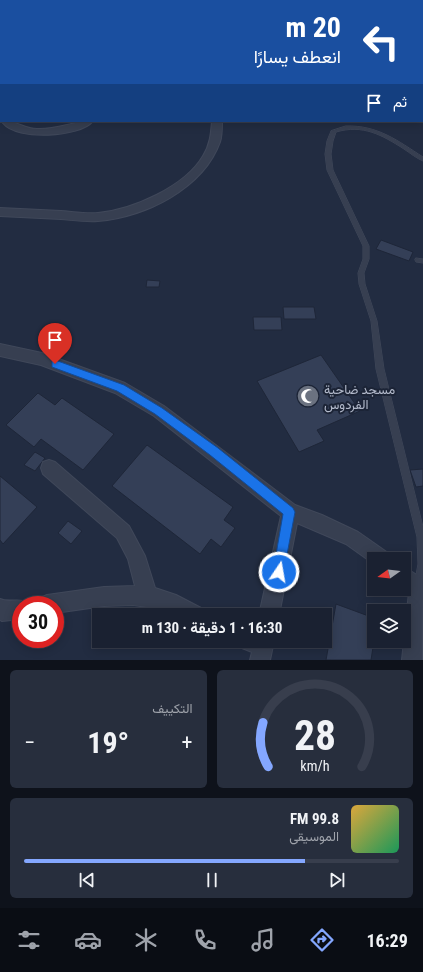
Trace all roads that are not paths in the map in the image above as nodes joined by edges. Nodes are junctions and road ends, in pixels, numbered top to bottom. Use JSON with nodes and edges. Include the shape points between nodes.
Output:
{"nodes":[{"id":1,"x":40,"y":122,"type":"edge"},
{"id":2,"x":86,"y":122,"type":"edge"},
{"id":3,"x":217,"y":122,"type":"edge"},
{"id":4,"x":4,"y":124,"type":"edge"},
{"id":5,"x":423,"y":159,"type":"edge"},
{"id":6,"x":0,"y":212,"type":"edge"},
{"id":7,"x":0,"y":350,"type":"edge"},
{"id":8,"x":49,"y":468,"type":"dead end"},
{"id":9,"x":290,"y":512,"type":"junction"},
{"id":10,"x":372,"y":552,"type":"edge"},
{"id":11,"x":415,"y":584,"type":"edge"},
{"id":12,"x":148,"y":597,"type":"junction"},
{"id":13,"x":64,"y":603,"type":"edge"},
{"id":14,"x":180,"y":608,"type":"edge"},
{"id":15,"x":271,"y":608,"type":"edge"},
{"id":16,"x":12,"y":610,"type":"edge"},
{"id":17,"x":1,"y":612,"type":"edge"},
{"id":18,"x":412,"y":660,"type":"edge"}],
"edges":[{"from":1,"to":4,"type":"street"},
{"from":2,"to":4,"type":"street","via":[[70,129],[51,131],[22,131]]},
{"from":3,"to":6,"type":"street","via":[[218,131],[213,146],[199,169],[180,187],[149,203],[103,216]]},
{"from":5,"to":11,"type":"lane","via":[[373,129],[358,127],[334,131],[328,154],[330,170],[366,246],[366,259],[361,273],[362,284],[374,321],[380,369],[421,537],[423,564]]},
{"from":7,"to":9,"type":"street","via":[[42,359],[120,388],[159,411]]},
{"from":8,"to":12,"type":"street","via":[[123,532],[136,556]]},
{"from":9,"to":10,"type":"street","via":[[352,538]]},
{"from":9,"to":15,"type":"street"},
{"from":11,"to":18,"type":"street"},
{"from":12,"to":13,"type":"street","via":[[137,595]]},
{"from":12,"to":14,"type":"street","via":[[162,599]]},
{"from":16,"to":17,"type":"street"}]}
